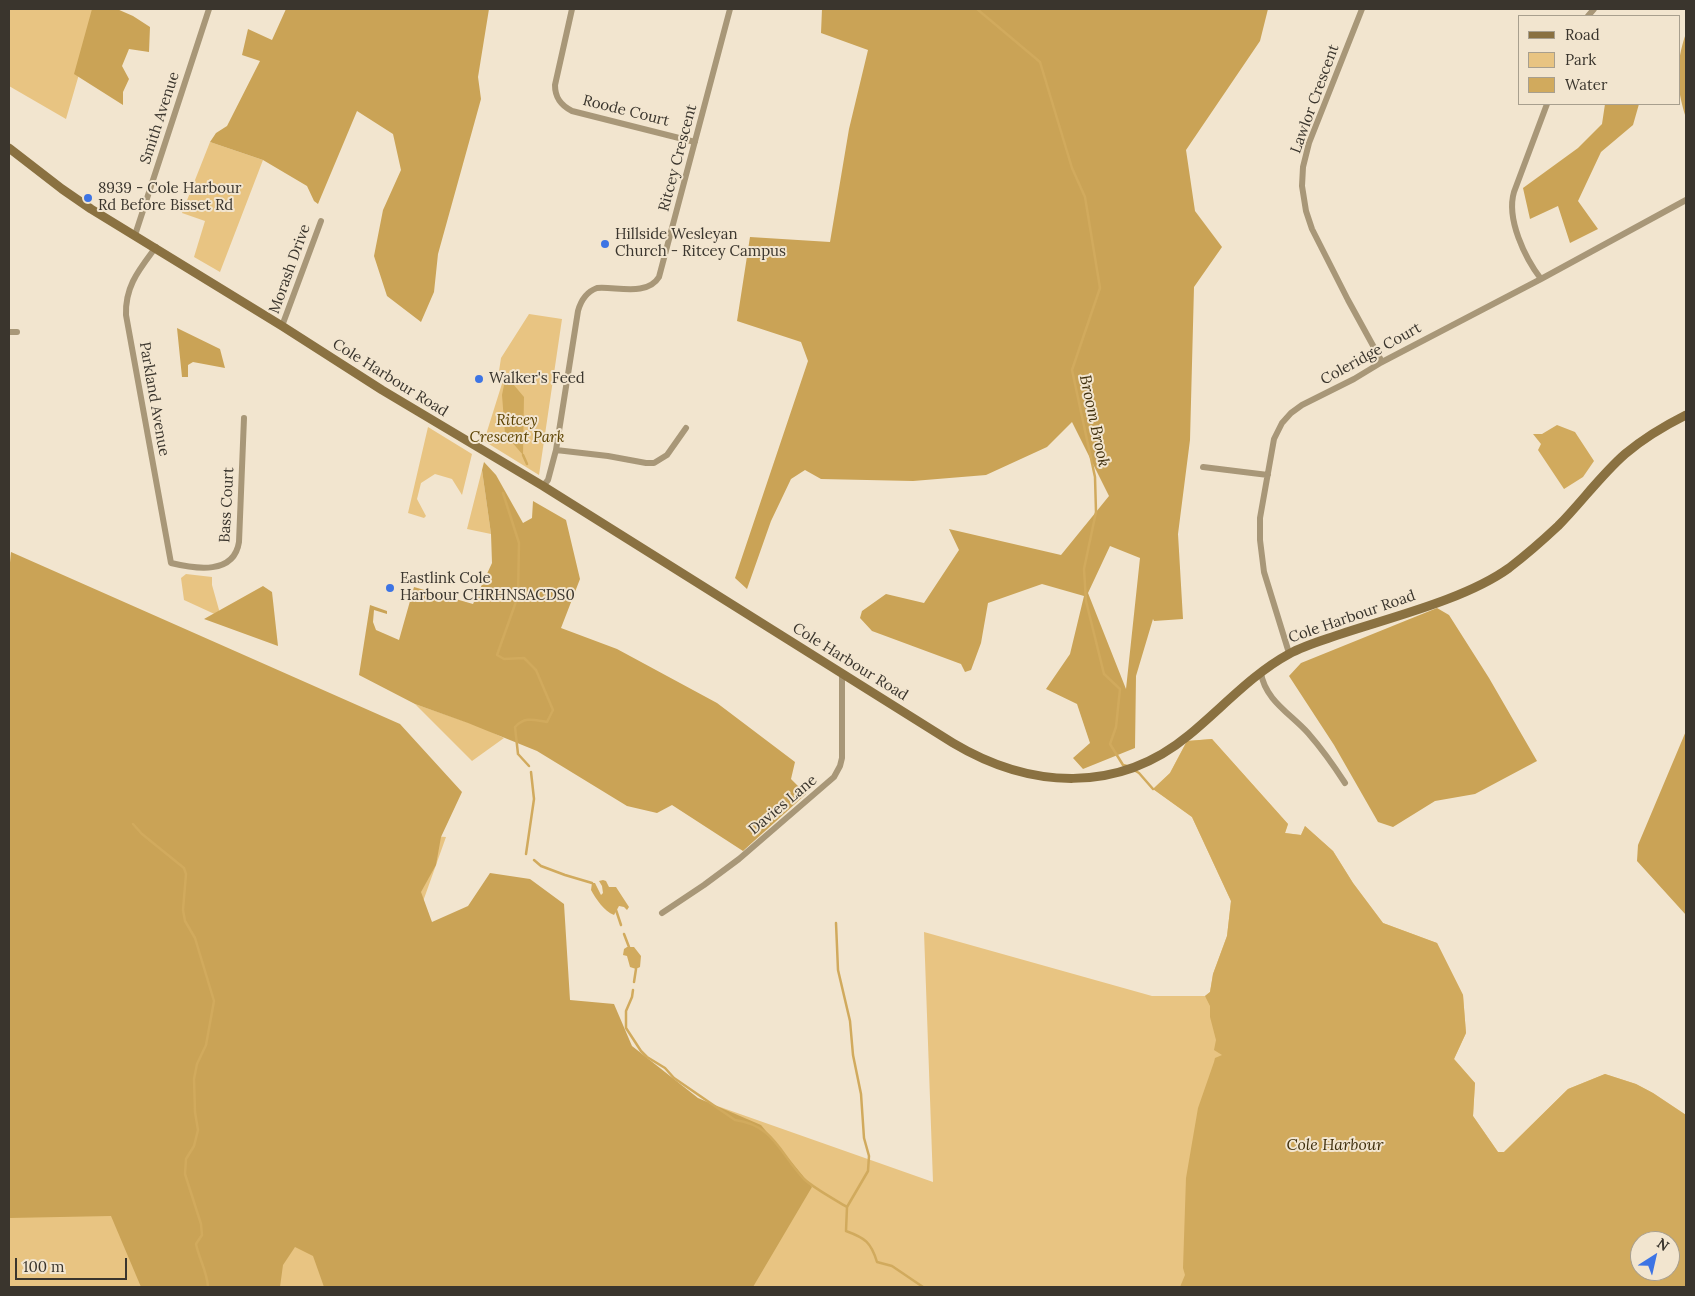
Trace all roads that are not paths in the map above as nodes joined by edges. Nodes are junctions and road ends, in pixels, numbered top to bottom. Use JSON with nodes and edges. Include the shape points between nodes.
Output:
{"nodes":[{"id":1,"x":209,"y":9,"type":"edge"},
{"id":2,"x":572,"y":9,"type":"edge"},
{"id":3,"x":730,"y":9,"type":"edge"},
{"id":4,"x":1362,"y":9,"type":"edge"},
{"id":5,"x":1547,"y":105,"type":"edge"},
{"id":6,"x":695,"y":142,"type":"junction"},
{"id":7,"x":9,"y":148,"type":"edge"},
{"id":8,"x":1686,"y":200,"type":"edge"},
{"id":9,"x":321,"y":221,"type":"dead end"},
{"id":10,"x":135,"y":235,"type":"junction"},
{"id":11,"x":156,"y":248,"type":"junction"},
{"id":12,"x":1541,"y":279,"type":"junction"},
{"id":13,"x":282,"y":326,"type":"junction"},
{"id":14,"x":9,"y":332,"type":"edge"},
{"id":15,"x":17,"y":332,"type":"dead end"},
{"id":16,"x":1382,"y":362,"type":"junction"},
{"id":17,"x":1686,"y":414,"type":"edge"},
{"id":18,"x":244,"y":418,"type":"dead end"},
{"id":19,"x":686,"y":428,"type":"dead end"},
{"id":20,"x":556,"y":450,"type":"junction"},
{"id":21,"x":1203,"y":467,"type":"dead end"},
{"id":22,"x":1268,"y":475,"type":"junction"},
{"id":23,"x":543,"y":486,"type":"junction"},
{"id":24,"x":171,"y":563,"type":"joint"},
{"id":25,"x":1289,"y":654,"type":"junction"},
{"id":26,"x":842,"y":672,"type":"junction"},
{"id":27,"x":1261,"y":673,"type":"junction"},
{"id":28,"x":1345,"y":783,"type":"dead end"},
{"id":29,"x":662,"y":913,"type":"dead end"}],
"edges":[{"from":1,"to":10,"type":"street","name":"Smith Avenue"},
{"from":2,"to":6,"type":"street","name":"Roode Court","via":[[555,82],[555,93],[561,103],[572,111]]},
{"from":3,"to":6,"type":"street","name":"Ritcey Crescent"},
{"from":4,"to":16,"type":"street","name":"Lawlor Crescent","via":[[1309,143],[1302,186],[1312,229]]},
{"from":5,"to":12,"type":"street","via":[[1512,203],[1522,246]]},
{"from":6,"to":20,"type":"street","name":"Ritcey Crescent","via":[[658,279],[642,288],[597,288],[581,302]]},
{"from":7,"to":10,"type":"main road","name":"Cole Harbour Road","via":[[62,189]]},
{"from":8,"to":12,"type":"street","name":"Coleridge Court"},
{"from":9,"to":13,"type":"street","name":"Morash Drive"},
{"from":10,"to":11,"type":"main road","name":"Cole Harbour Road"},
{"from":11,"to":13,"type":"main road","name":"Cole Harbour Road"},
{"from":11,"to":24,"type":"street","name":"Parkland Avenue","via":[[130,288],[126,315]]},
{"from":12,"to":16,"type":"street","name":"Coleridge Court"},
{"from":13,"to":23,"type":"main road","name":"Cole Harbour Road"},
{"from":14,"to":15,"type":"street"},
{"from":16,"to":22,"type":"street","name":"Coleridge Court","via":[[1291,413],[1274,439]]},
{"from":17,"to":25,"type":"main road","name":"Cole Harbour Road","via":[[1625,454],[1559,525],[1506,570],[1448,599]]},
{"from":18,"to":24,"type":"street","name":"Bass Court","via":[[236,554],[219,567]]},
{"from":19,"to":20,"type":"street","via":[[667,455],[654,463]]},
{"from":20,"to":23,"type":"street","name":"Ritcey Crescent","via":[[548,480]]},
{"from":21,"to":22,"type":"street"},
{"from":22,"to":25,"type":"street","name":"Coleridge Court","via":[[1260,518],[1261,560]]},
{"from":23,"to":26,"type":"main road","name":"Cole Harbour Road"},
{"from":25,"to":27,"type":"main road","name":"Cole Harbour Road"},
{"from":26,"to":27,"type":"main road","name":"Cole Harbour Road","via":[[976,756],[1019,772],[1067,779],[1115,773],[1155,757],[1189,735]]},
{"from":26,"to":29,"type":"street","name":"Davies Lane","via":[[842,758],[834,777],[739,859]]},
{"from":27,"to":28,"type":"street","via":[[1270,696],[1307,732]]}]}
